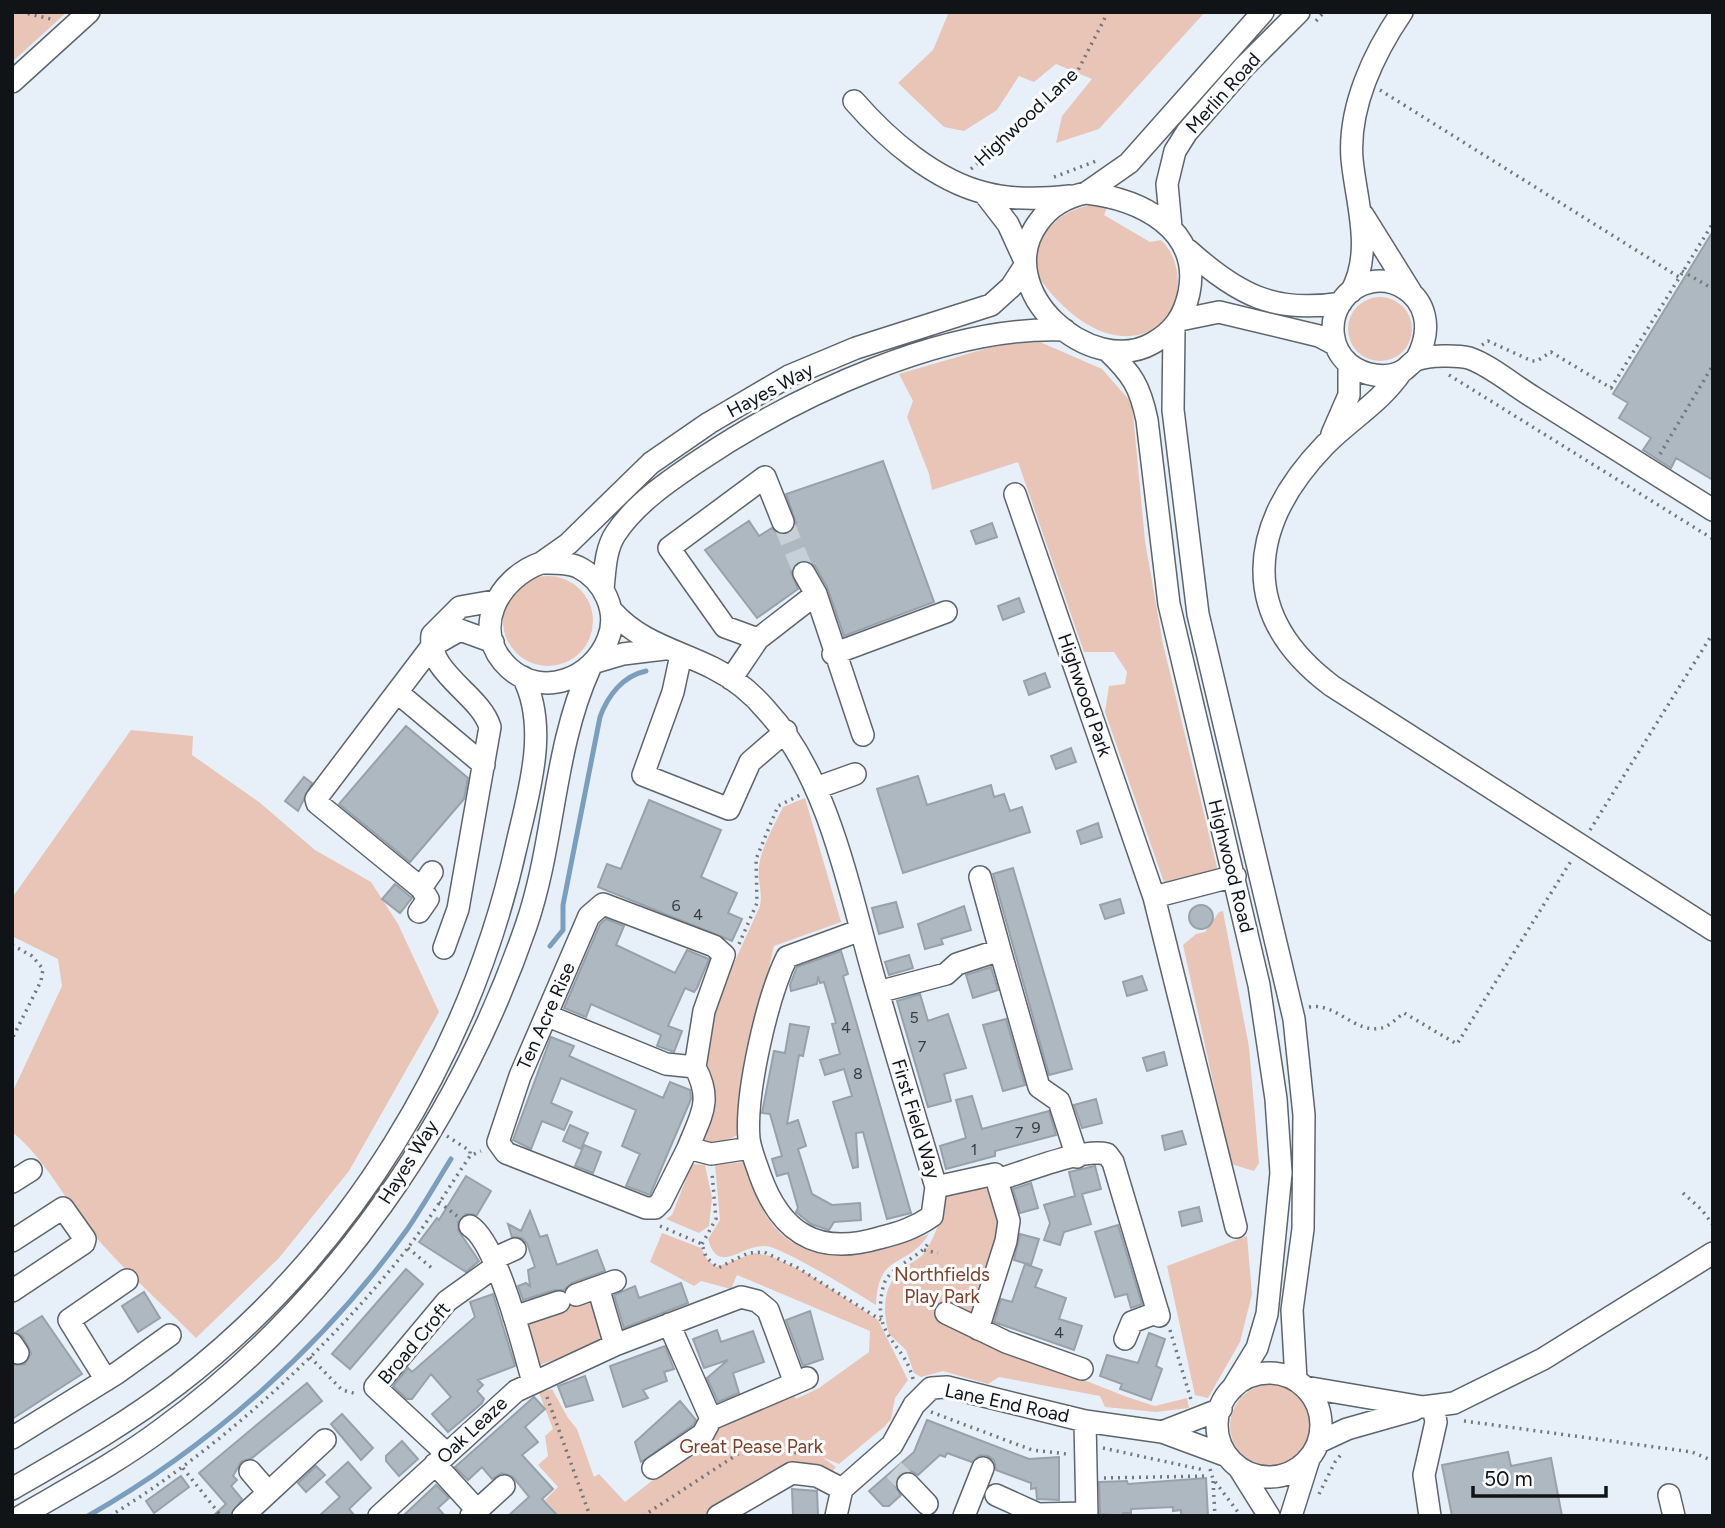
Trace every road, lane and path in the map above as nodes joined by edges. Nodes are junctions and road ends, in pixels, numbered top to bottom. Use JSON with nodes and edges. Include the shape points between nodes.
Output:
{"nodes":[{"id":1,"x":21,"y":12,"type":"edge"},
{"id":2,"x":89,"y":12,"type":"edge"},
{"id":3,"x":1108,"y":12,"type":"edge"},
{"id":4,"x":1263,"y":12,"type":"edge"},
{"id":5,"x":1324,"y":12,"type":"edge"},
{"id":6,"x":1402,"y":12,"type":"edge"},
{"id":7,"x":1307,"y":17,"type":"edge"},
{"id":8,"x":73,"y":27,"type":"junction"},
{"id":9,"x":1366,"y":81,"type":"junction"},
{"id":10,"x":12,"y":82,"type":"edge"},
{"id":11,"x":854,"y":101,"type":"dead end"},
{"id":12,"x":957,"y":181,"type":"junction"},
{"id":13,"x":984,"y":193,"type":"junction"},
{"id":14,"x":1079,"y":194,"type":"junction"},
{"id":15,"x":1359,"y":207,"type":"junction"},
{"id":16,"x":1713,"y":223,"type":"edge"},
{"id":17,"x":1171,"y":227,"type":"junction"},
{"id":18,"x":1188,"y":250,"type":"junction"},
{"id":19,"x":1024,"y":263,"type":"junction"},
{"id":20,"x":1682,"y":271,"type":"junction"},
{"id":21,"x":1679,"y":277,"type":"junction"},
{"id":22,"x":1713,"y":289,"type":"edge"},
{"id":23,"x":1411,"y":292,"type":"junction"},
{"id":24,"x":1346,"y":297,"type":"junction"},
{"id":25,"x":1177,"y":324,"type":"junction"},
{"id":26,"x":1065,"y":330,"type":"junction"},
{"id":27,"x":1334,"y":344,"type":"junction"},
{"id":28,"x":1107,"y":350,"type":"junction"},
{"id":29,"x":1470,"y":358,"type":"junction"},
{"id":30,"x":1349,"y":364,"type":"junction"},
{"id":31,"x":1409,"y":365,"type":"junction"},
{"id":32,"x":1713,"y":366,"type":"edge"},
{"id":33,"x":1452,"y":380,"type":"dead end"},
{"id":34,"x":1328,"y":442,"type":"junction"},
{"id":35,"x":1659,"y":456,"type":"dead end"},
{"id":36,"x":1015,"y":494,"type":"dead end"},
{"id":37,"x":1713,"y":510,"type":"edge"},
{"id":38,"x":783,"y":522,"type":"tunnel mouth"},
{"id":39,"x":1713,"y":539,"type":"edge"},
{"id":40,"x":541,"y":563,"type":"junction"},
{"id":41,"x":804,"y":573,"type":"tunnel mouth"},
{"id":42,"x":603,"y":589,"type":"junction"},
{"id":43,"x":816,"y":594,"type":"junction"},
{"id":44,"x":494,"y":601,"type":"junction"},
{"id":45,"x":613,"y":612,"type":"junction"},
{"id":46,"x":946,"y":612,"type":"dead end"},
{"id":47,"x":758,"y":639,"type":"junction"},
{"id":48,"x":493,"y":642,"type":"junction"},
{"id":49,"x":432,"y":646,"type":"junction"},
{"id":50,"x":673,"y":652,"type":"junction"},
{"id":51,"x":833,"y":654,"type":"junction"},
{"id":52,"x":593,"y":665,"type":"junction"},
{"id":53,"x":523,"y":677,"type":"junction"},
{"id":54,"x":731,"y":679,"type":"junction"},
{"id":55,"x":398,"y":693,"type":"junction"},
{"id":56,"x":786,"y":731,"type":"junction"},
{"id":57,"x":863,"y":735,"type":"dead end"},
{"id":58,"x":484,"y":765,"type":"junction"},
{"id":59,"x":855,"y":774,"type":"dead end"},
{"id":60,"x":817,"y":788,"type":"junction"},
{"id":61,"x":1235,"y":876,"type":"junction"},
{"id":62,"x":980,"y":877,"type":"dead end"},
{"id":63,"x":1154,"y":897,"type":"junction"},
{"id":64,"x":419,"y":912,"type":"dead end"},
{"id":65,"x":860,"y":930,"type":"junction"},
{"id":66,"x":1713,"y":930,"type":"edge"},
{"id":67,"x":12,"y":945,"type":"edge"},
{"id":68,"x":444,"y":948,"type":"dead end"},
{"id":69,"x":1000,"y":950,"type":"junction"},
{"id":70,"x":724,"y":955,"type":"junction"},
{"id":71,"x":878,"y":992,"type":"junction"},
{"id":72,"x":1307,"y":1007,"type":"dead end"},
{"id":73,"x":548,"y":1016,"type":"junction"},
{"id":74,"x":12,"y":1039,"type":"edge"},
{"id":75,"x":1457,"y":1044,"type":"dead end"},
{"id":76,"x":695,"y":1067,"type":"junction"},
{"id":77,"x":451,"y":1125,"type":"dead end"},
{"id":78,"x":688,"y":1148,"type":"junction"},
{"id":79,"x":750,"y":1148,"type":"junction"},
{"id":80,"x":1077,"y":1157,"type":"junction"},
{"id":81,"x":712,"y":1164,"type":"dead end"},
{"id":82,"x":31,"y":1170,"type":"dead end"},
{"id":83,"x":996,"y":1177,"type":"junction"},
{"id":84,"x":12,"y":1182,"type":"edge"},
{"id":85,"x":936,"y":1187,"type":"junction"},
{"id":86,"x":1683,"y":1193,"type":"dead end"},
{"id":87,"x":646,"y":1208,"type":"junction"},
{"id":88,"x":1713,"y":1225,"type":"edge"},
{"id":89,"x":479,"y":1226,"type":"dead end"},
{"id":90,"x":1236,"y":1227,"type":"dead end"},
{"id":91,"x":12,"y":1241,"type":"edge"},
{"id":92,"x":702,"y":1244,"type":"junction"},
{"id":93,"x":408,"y":1248,"type":"junction"},
{"id":94,"x":515,"y":1249,"type":"dead end"},
{"id":95,"x":938,"y":1253,"type":"dead end"},
{"id":96,"x":1713,"y":1253,"type":"edge"},
{"id":97,"x":495,"y":1263,"type":"junction"},
{"id":98,"x":433,"y":1269,"type":"dead end"},
{"id":99,"x":127,"y":1280,"type":"dead end"},
{"id":100,"x":12,"y":1291,"type":"edge"},
{"id":101,"x":946,"y":1314,"type":"dead end"},
{"id":102,"x":1159,"y":1314,"type":"junction"},
{"id":103,"x":514,"y":1317,"type":"junction"},
{"id":104,"x":881,"y":1320,"type":"junction"},
{"id":105,"x":669,"y":1324,"type":"junction"},
{"id":106,"x":978,"y":1329,"type":"junction"},
{"id":107,"x":170,"y":1335,"type":"dead end"},
{"id":108,"x":1125,"y":1339,"type":"dead end"},
{"id":109,"x":615,"y":1345,"type":"junction"},
{"id":110,"x":310,"y":1357,"type":"junction"},
{"id":111,"x":1082,"y":1369,"type":"dead end"},
{"id":112,"x":106,"y":1380,"type":"junction"},
{"id":113,"x":537,"y":1380,"type":"junction"},
{"id":114,"x":1301,"y":1384,"type":"junction"},
{"id":115,"x":375,"y":1387,"type":"junction"},
{"id":116,"x":1232,"y":1389,"type":"junction"},
{"id":117,"x":919,"y":1399,"type":"junction"},
{"id":118,"x":1211,"y":1406,"type":"junction"},
{"id":119,"x":1428,"y":1407,"type":"junction"},
{"id":120,"x":710,"y":1419,"type":"junction"},
{"id":121,"x":1085,"y":1421,"type":"junction"},
{"id":122,"x":1479,"y":1421,"type":"dead end"},
{"id":123,"x":1162,"y":1432,"type":"junction"},
{"id":124,"x":12,"y":1438,"type":"edge"},
{"id":125,"x":325,"y":1440,"type":"dead end"},
{"id":126,"x":1351,"y":1446,"type":"dead end"},
{"id":127,"x":1202,"y":1448,"type":"junction"},
{"id":128,"x":1087,"y":1450,"type":"junction"},
{"id":129,"x":1314,"y":1451,"type":"junction"},
{"id":130,"x":441,"y":1459,"type":"junction"},
{"id":131,"x":809,"y":1459,"type":"dead end"},
{"id":132,"x":1713,"y":1461,"type":"edge"},
{"id":133,"x":1233,"y":1462,"type":"junction"},
{"id":134,"x":183,"y":1468,"type":"junction"},
{"id":135,"x":653,"y":1468,"type":"dead end"},
{"id":136,"x":984,"y":1468,"type":"dead end"},
{"id":137,"x":894,"y":1470,"type":"junction"},
{"id":138,"x":250,"y":1471,"type":"dead end"},
{"id":139,"x":1086,"y":1479,"type":"junction"},
{"id":140,"x":1213,"y":1479,"type":"junction"},
{"id":141,"x":504,"y":1486,"type":"dead end"},
{"id":142,"x":12,"y":1489,"type":"edge"},
{"id":143,"x":842,"y":1489,"type":"junction"},
{"id":144,"x":268,"y":1492,"type":"junction"},
{"id":145,"x":996,"y":1495,"type":"dead end"},
{"id":146,"x":1669,"y":1495,"type":"dead end"},
{"id":147,"x":1317,"y":1499,"type":"dead end"},
{"id":148,"x":927,"y":1504,"type":"dead end"},
{"id":149,"x":474,"y":1513,"type":"edge"},
{"id":150,"x":1087,"y":1514,"type":"edge"},
{"id":151,"x":21,"y":1516,"type":"edge"},
{"id":152,"x":110,"y":1516,"type":"edge"},
{"id":153,"x":221,"y":1516,"type":"edge"},
{"id":154,"x":243,"y":1516,"type":"edge"},
{"id":155,"x":379,"y":1516,"type":"edge"},
{"id":156,"x":590,"y":1516,"type":"edge"},
{"id":157,"x":643,"y":1516,"type":"edge"},
{"id":158,"x":718,"y":1516,"type":"edge"},
{"id":159,"x":836,"y":1516,"type":"edge"},
{"id":160,"x":964,"y":1516,"type":"edge"},
{"id":161,"x":1215,"y":1516,"type":"edge"},
{"id":162,"x":1241,"y":1516,"type":"edge"},
{"id":163,"x":1269,"y":1516,"type":"edge"},
{"id":164,"x":1292,"y":1516,"type":"edge"},
{"id":165,"x":1430,"y":1516,"type":"edge"},
{"id":166,"x":1674,"y":1516,"type":"edge"}],
"edges":[{"from":1,"to":8,"type":"path"},
{"from":2,"to":8,"type":"street"},
{"from":3,"to":12,"type":"path","name":"Highwood Lane","via":[[1074,78]]},
{"from":4,"to":14,"type":"street","name":"Merlin Road","via":[[1129,163]]},
{"from":5,"to":7,"type":"path"},
{"from":6,"to":9,"type":"street","via":[[1382,41]]},
{"from":7,"to":17,"type":"street","name":"Merlin Road","via":[[1244,66],[1187,132],[1175,151],[1167,184]]},
{"from":8,"to":10,"type":"street"},
{"from":9,"to":15,"type":"street","via":[[1358,104],[1352,156]]},
{"from":9,"to":21,"type":"path"},
{"from":11,"to":12,"type":"street","via":[[892,140]]},
{"from":12,"to":13,"type":"street"},
{"from":13,"to":14,"type":"street","via":[[1018,197]]},
{"from":13,"to":19,"type":"street","via":[[1008,224]]},
{"from":14,"to":17,"type":"street","via":[[1125,200]]},
{"from":14,"to":19,"type":"street","via":[[1057,204],[1036,226]]},
{"from":15,"to":23,"type":"street"},
{"from":15,"to":24,"type":"street","via":[[1362,266]]},
{"from":16,"to":20,"type":"path"},
{"from":17,"to":18,"type":"street"},
{"from":18,"to":24,"type":"street","via":[[1247,294],[1306,309]]},
{"from":18,"to":25,"type":"street","via":[[1191,275]]},
{"from":19,"to":26,"type":"street","via":[[1034,297]]},
{"from":19,"to":40,"type":"street","name":"Hayes Way","via":[[1011,287],[991,305],[800,371],[709,423],[651,463],[568,544]]},
{"from":20,"to":21,"type":"path"},
{"from":20,"to":22,"type":"path"},
{"from":21,"to":29,"type":"path","via":[[1611,388],[1551,352],[1532,361],[1488,341]]},
{"from":23,"to":24,"type":"street","via":[[1378,281]]},
{"from":23,"to":31,"type":"street","via":[[1428,324],[1426,342]]},
{"from":24,"to":27,"type":"street","via":[[1334,319]]},
{"from":25,"to":27,"type":"street","via":[[1219,312],[1319,336]]},
{"from":25,"to":28,"type":"street","via":[[1140,349]]},
{"from":25,"to":114,"type":"street","name":"Highwood Road","via":[[1173,410],[1198,614],[1294,1019],[1304,1115],[1303,1229],[1292,1310]]},
{"from":26,"to":28,"type":"street"},
{"from":26,"to":42,"type":"street","name":"Hayes Way","via":[[1010,331],[895,360],[765,419],[670,481],[629,517],[608,550]]},
{"from":27,"to":30,"type":"street"},
{"from":28,"to":61,"type":"street","name":"Highwood Road","via":[[1141,393],[1169,604]]},
{"from":29,"to":31,"type":"street"},
{"from":29,"to":37,"type":"street"},
{"from":30,"to":31,"type":"street","via":[[1367,374],[1385,376]]},
{"from":30,"to":34,"type":"street","via":[[1346,408]]},
{"from":31,"to":34,"type":"street","via":[[1376,404]]},
{"from":32,"to":35,"type":"path"},
{"from":33,"to":39,"type":"path"},
{"from":34,"to":66,"type":"street","via":[[1283,498],[1269,530],[1263,574],[1268,602],[1283,638],[1306,667],[1332,686]]},
{"from":36,"to":63,"type":"street","name":"Highwood Park"},
{"from":38,"to":47,"type":"street","via":[[765,477],[668,548],[724,627]]},
{"from":40,"to":42,"type":"street","via":[[578,567]]},
{"from":40,"to":44,"type":"street","via":[[522,569]]},
{"from":41,"to":43,"type":"street"},
{"from":42,"to":45,"type":"street"},
{"from":43,"to":47,"type":"street"},
{"from":43,"to":51,"type":"street"},
{"from":44,"to":48,"type":"street"},
{"from":44,"to":49,"type":"street","via":[[460,607],[432,635]]},
{"from":45,"to":50,"type":"street","name":"First Field Way","via":[[630,629]]},
{"from":45,"to":52,"type":"street","via":[[611,633]]},
{"from":46,"to":51,"type":"street"},
{"from":47,"to":54,"type":"street"},
{"from":48,"to":49,"type":"street","via":[[460,630]]},
{"from":48,"to":53,"type":"street","via":[[507,666]]},
{"from":49,"to":55,"type":"street"},
{"from":49,"to":58,"type":"street","via":[[444,669],[488,721]]},
{"from":50,"to":52,"type":"street"},
{"from":50,"to":54,"type":"street","name":"First Field Way"},
{"from":50,"to":56,"type":"street","via":[[673,692],[643,775],[729,809],[750,762]]},
{"from":51,"to":57,"type":"street"},
{"from":52,"to":53,"type":"street","via":[[564,681],[545,683]]},
{"from":52,"to":151,"type":"street","name":"Hayes Way","via":[[575,702],[527,924],[498,999],[475,1049],[373,1219],[322,1284],[214,1388],[162,1430]]},
{"from":53,"to":142,"type":"street","name":"Hayes Way","via":[[536,719],[527,797],[509,882],[469,999],[406,1126],[352,1205],[246,1324],[178,1384]]},
{"from":54,"to":56,"type":"street","name":"First Field Way"},
{"from":55,"to":58,"type":"street"},
{"from":55,"to":64,"type":"street","via":[[316,800],[426,880],[428,899]]},
{"from":56,"to":60,"type":"street","name":"First Field Way"},
{"from":58,"to":68,"type":"street","via":[[458,909]]},
{"from":59,"to":60,"type":"street"},
{"from":60,"to":65,"type":"street","name":"First Field Way"},
{"from":60,"to":70,"type":"path","via":[[778,806],[757,859],[757,903],[737,947]]},
{"from":61,"to":63,"type":"street"},
{"from":61,"to":116,"type":"street","name":"Highwood Road","via":[[1259,985],[1276,1099],[1281,1173],[1267,1314],[1257,1348]]},
{"from":62,"to":69,"type":"street"},
{"from":63,"to":90,"type":"street","name":"Highwood Park"},
{"from":65,"to":71,"type":"street","name":"First Field Way"},
{"from":65,"to":79,"type":"street","name":"First Field Way","via":[[787,957],[767,1019],[751,1096]]},
{"from":67,"to":74,"type":"path","via":[[32,956],[43,969]]},
{"from":69,"to":71,"type":"street","via":[[957,964],[946,974]]},
{"from":69,"to":80,"type":"street","via":[[1039,1087],[1059,1101]]},
{"from":70,"to":73,"type":"street","name":"Ten Acre Rise","via":[[714,946],[603,904],[589,916]]},
{"from":70,"to":76,"type":"street","via":[[700,1024]]},
{"from":71,"to":85,"type":"street","name":"First Field Way"},
{"from":72,"to":75,"type":"path","via":[[1327,1006],[1367,1028],[1383,1028],[1404,1013]]},
{"from":73,"to":76,"type":"street","via":[[666,1064]]},
{"from":73,"to":87,"type":"street","name":"Ten Acre Rise","via":[[520,1076],[498,1142],[506,1153]]},
{"from":76,"to":78,"type":"street","via":[[705,1086],[706,1101]]},
{"from":77,"to":93,"type":"path","via":[[445,1135],[470,1151],[470,1156]]},
{"from":78,"to":79,"type":"street","via":[[711,1154]]},
{"from":78,"to":87,"type":"street","via":[[661,1202]]},
{"from":79,"to":85,"type":"street","name":"First Field Way","via":[[780,1218],[800,1234],[823,1243],[859,1244],[916,1227],[932,1216]]},
{"from":80,"to":83,"type":"street"},
{"from":80,"to":102,"type":"street","via":[[1099,1152],[1113,1162]]},
{"from":81,"to":92,"type":"path","via":[[716,1219]]},
{"from":82,"to":84,"type":"street"},
{"from":83,"to":85,"type":"street"},
{"from":83,"to":106,"type":"street","via":[[1009,1221]]},
{"from":86,"to":88,"type":"path"},
{"from":87,"to":92,"type":"path","via":[[662,1228]]},
{"from":89,"to":97,"type":"street"},
{"from":91,"to":100,"type":"street","via":[[63,1208],[85,1239]]},
{"from":92,"to":104,"type":"path","via":[[706,1258],[718,1268],[748,1253],[770,1254]]},
{"from":93,"to":98,"type":"path"},
{"from":93,"to":110,"type":"path"},
{"from":94,"to":97,"type":"street","name":"Broad Croft"},
{"from":95,"to":104,"type":"path","via":[[924,1250],[888,1278]]},
{"from":96,"to":119,"type":"street","via":[[1543,1359],[1466,1398]]},
{"from":97,"to":103,"type":"street"},
{"from":97,"to":115,"type":"street","name":"Broad Croft","via":[[447,1301]]},
{"from":99,"to":112,"type":"street","via":[[69,1320]]},
{"from":101,"to":106,"type":"street"},
{"from":102,"to":108,"type":"street","via":[[1132,1322]]},
{"from":102,"to":118,"type":"path","via":[[1166,1318],[1194,1409]]},
{"from":103,"to":109,"type":"street","via":[[607,1284]]},
{"from":103,"to":113,"type":"street"},
{"from":104,"to":117,"type":"path","via":[[883,1330],[905,1357]]},
{"from":105,"to":109,"type":"street","name":"Oak Leaze"},
{"from":105,"to":120,"type":"street"},
{"from":105,"to":120,"type":"street","name":"Oak Leaze","via":[[741,1297],[757,1301],[768,1310],[801,1380]]},
{"from":106,"to":111,"type":"street"},
{"from":107,"to":112,"type":"street"},
{"from":109,"to":113,"type":"street","name":"Oak Leaze"},
{"from":110,"to":115,"type":"path","via":[[342,1390],[357,1394]]},
{"from":110,"to":134,"type":"path"},
{"from":112,"to":124,"type":"street"},
{"from":113,"to":130,"type":"street","name":"Oak Leaze","via":[[510,1395]]},
{"from":113,"to":156,"type":"path"},
{"from":114,"to":116,"type":"street","via":[[1282,1375],[1259,1374]]},
{"from":114,"to":119,"type":"street"},
{"from":114,"to":129,"type":"street","via":[[1315,1400],[1321,1417]]},
{"from":115,"to":130,"type":"street","name":"Broad Croft"},
{"from":116,"to":118,"type":"street"},
{"from":117,"to":121,"type":"street","name":"Lane End Road","via":[[931,1388],[947,1387]]},
{"from":117,"to":128,"type":"path","via":[[1032,1450]]},
{"from":117,"to":137,"type":"street","name":"Lane End Road","via":[[903,1430]]},
{"from":118,"to":123,"type":"street","name":"Lane End Road"},
{"from":118,"to":133,"type":"street","via":[[1219,1438]]},
{"from":119,"to":129,"type":"street","via":[[1347,1430]]},
{"from":119,"to":165,"type":"street","via":[[1436,1422],[1424,1475]]},
{"from":120,"to":135,"type":"street","via":[[703,1434]]},
{"from":121,"to":123,"type":"street","name":"Lane End Road"},
{"from":121,"to":128,"type":"street"},
{"from":122,"to":132,"type":"path","via":[[1692,1452]]},
{"from":123,"to":127,"type":"street","name":"Lane End Road"},
{"from":125,"to":144,"type":"street"},
{"from":126,"to":147,"type":"path","via":[[1335,1462]]},
{"from":127,"to":133,"type":"street","name":"Lane End Road"},
{"from":127,"to":140,"type":"path"},
{"from":128,"to":139,"type":"street"},
{"from":128,"to":139,"type":"path","via":[[1205,1473]]},
{"from":129,"to":133,"type":"street","via":[[1297,1470],[1271,1478]]},
{"from":129,"to":164,"type":"street"},
{"from":130,"to":149,"type":"street","name":"Broad Croft"},
{"from":130,"to":155,"type":"street","name":"Oak Leaze"},
{"from":131,"to":157,"type":"path","via":[[781,1444],[761,1442]]},
{"from":133,"to":163,"type":"street"},
{"from":134,"to":152,"type":"path"},
{"from":134,"to":153,"type":"path"},
{"from":136,"to":160,"type":"street"},
{"from":137,"to":143,"type":"street","name":"Lane End Road"},
{"from":137,"to":148,"type":"street"},
{"from":138,"to":144,"type":"street"},
{"from":139,"to":150,"type":"street"},
{"from":140,"to":161,"type":"path"},
{"from":140,"to":162,"type":"path"},
{"from":141,"to":149,"type":"street"},
{"from":143,"to":158,"type":"street","via":[[817,1476],[792,1473]]},
{"from":143,"to":159,"type":"street"},
{"from":144,"to":154,"type":"street"},
{"from":145,"to":150,"type":"street","via":[[1038,1514]]},
{"from":146,"to":166,"type":"street"}]}
